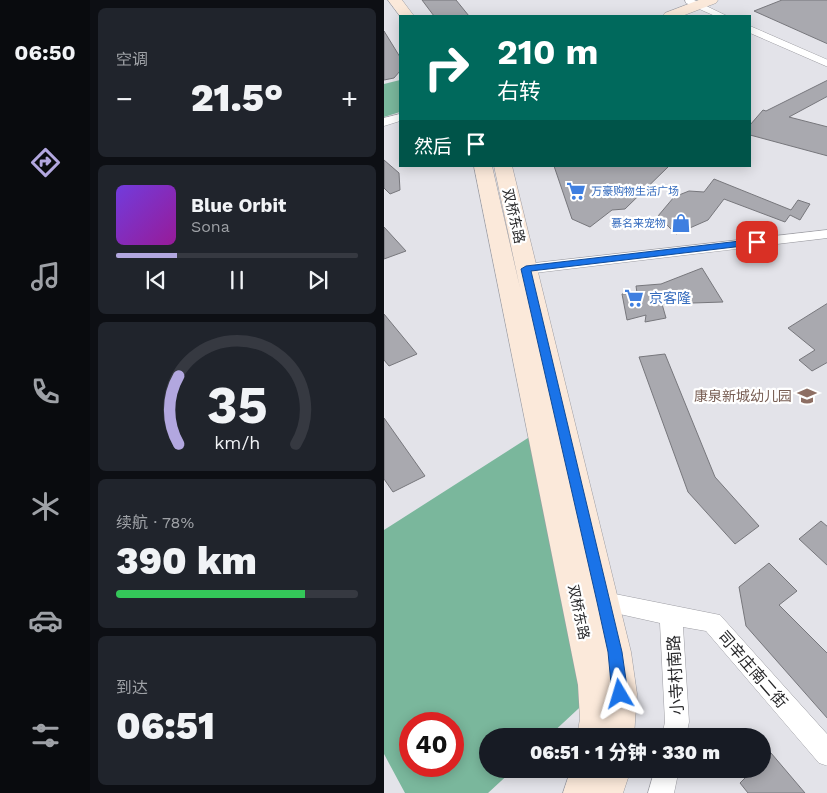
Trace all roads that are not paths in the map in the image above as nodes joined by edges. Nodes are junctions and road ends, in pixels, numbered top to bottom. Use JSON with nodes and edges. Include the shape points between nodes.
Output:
{"nodes":[{"id":1,"x":395,"y":0,"type":"edge"},
{"id":2,"x":711,"y":0,"type":"edge"},
{"id":3,"x":693,"y":2,"type":"edge"},
{"id":4,"x":665,"y":14,"type":"edge"},
{"id":5,"x":406,"y":15,"type":"edge"},
{"id":6,"x":720,"y":15,"type":"edge"},
{"id":7,"x":751,"y":29,"type":"edge"},
{"id":8,"x":827,"y":64,"type":"edge"},
{"id":9,"x":399,"y":118,"type":"edge"},
{"id":10,"x":384,"y":122,"type":"edge"},
{"id":11,"x":483,"y":167,"type":"edge"},
{"id":12,"x":502,"y":167,"type":"edge"},
{"id":13,"x":827,"y":234,"type":"edge"},
{"id":14,"x":526,"y":269,"type":"junction"},
{"id":15,"x":604,"y":602,"type":"junction"},
{"id":16,"x":672,"y":614,"type":"junction"},
{"id":17,"x":596,"y":728,"type":"edge"},
{"id":18,"x":618,"y":728,"type":"edge"},
{"id":19,"x":676,"y":728,"type":"edge"},
{"id":20,"x":827,"y":754,"type":"edge"},
{"id":21,"x":586,"y":778,"type":"edge"},
{"id":22,"x":610,"y":778,"type":"edge"},
{"id":23,"x":664,"y":778,"type":"edge"},
{"id":24,"x":582,"y":793,"type":"edge"},
{"id":25,"x":605,"y":793,"type":"edge"},
{"id":26,"x":661,"y":793,"type":"edge"}],
"edges":[{"from":1,"to":5,"type":"street"},
{"from":2,"to":3,"type":"street"},
{"from":3,"to":4,"type":"street"},
{"from":3,"to":6,"type":"street"},
{"from":7,"to":8,"type":"street"},
{"from":9,"to":10,"type":"street"},
{"from":11,"to":17,"type":"street","name":"双桥东路","via":[[595,685]]},
{"from":12,"to":14,"type":"street","name":"双桥东路"},
{"from":13,"to":14,"type":"street"},
{"from":14,"to":15,"type":"street","name":"双桥东路"},
{"from":15,"to":16,"type":"street","name":"司辛庄南二街"},
{"from":15,"to":18,"type":"street","name":"双桥东路","via":[[620,694]]},
{"from":16,"to":19,"type":"street","name":"小寺村南路"},
{"from":16,"to":20,"type":"street","name":"司辛庄南二街","via":[[712,622]]},
{"from":21,"to":24,"type":"street"},
{"from":22,"to":25,"type":"street"},
{"from":23,"to":26,"type":"street"}]}
